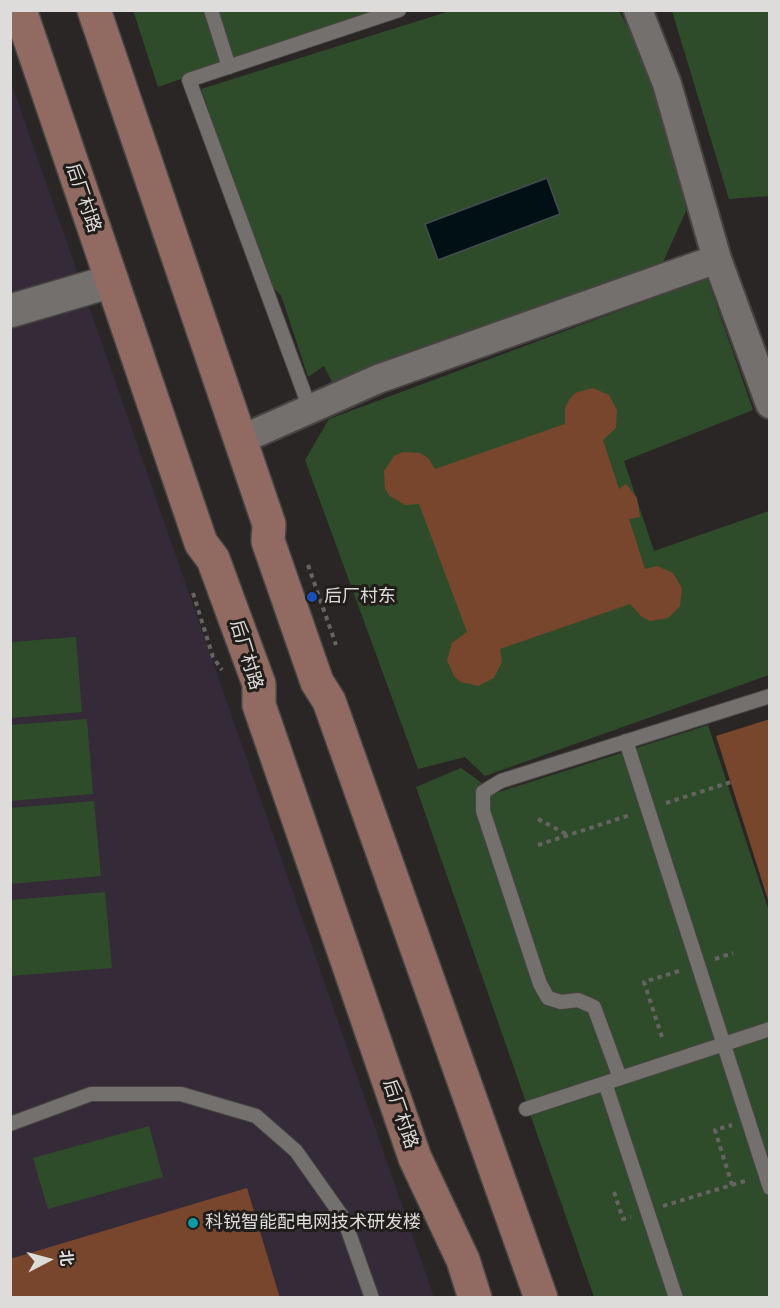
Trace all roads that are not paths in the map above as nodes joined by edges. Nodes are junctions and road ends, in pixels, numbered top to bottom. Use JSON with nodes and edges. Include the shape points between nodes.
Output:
{"nodes":[{"id":1,"x":20,"y":10,"type":"edge"},
{"id":2,"x":94,"y":10,"type":"edge"},
{"id":3,"x":211,"y":10,"type":"edge"},
{"id":4,"x":399,"y":10,"type":"edge"},
{"id":5,"x":638,"y":10,"type":"edge"},
{"id":6,"x":229,"y":67,"type":"junction"},
{"id":7,"x":717,"y":259,"type":"junction"},
{"id":8,"x":112,"y":281,"type":"junction"},
{"id":9,"x":10,"y":311,"type":"edge"},
{"id":10,"x":770,"y":404,"type":"edge"},
{"id":11,"x":310,"y":409,"type":"junction"},
{"id":12,"x":240,"y":440,"type":"junction"},
{"id":13,"x":770,"y":696,"type":"edge"},
{"id":14,"x":626,"y":741,"type":"junction"},
{"id":15,"x":770,"y":1029,"type":"edge"},
{"id":16,"x":723,"y":1045,"type":"junction"},
{"id":17,"x":620,"y":1078,"type":"junction"},
{"id":18,"x":605,"y":1083,"type":"junction"},
{"id":19,"x":526,"y":1109,"type":"dead end"},
{"id":20,"x":10,"y":1125,"type":"edge"},
{"id":21,"x":770,"y":1188,"type":"edge"},
{"id":22,"x":372,"y":1298,"type":"edge"},
{"id":23,"x":475,"y":1298,"type":"edge"},
{"id":24,"x":541,"y":1298,"type":"edge"},
{"id":25,"x":676,"y":1298,"type":"edge"}],
"edges":[{"from":1,"to":8,"type":"main road","name":"后厂村路"},
{"from":2,"to":12,"type":"main road"},
{"from":3,"to":6,"type":"lane"},
{"from":4,"to":6,"type":"lane"},
{"from":5,"to":7,"type":"street","via":[[667,84]]},
{"from":6,"to":11,"type":"lane","via":[[189,80]]},
{"from":7,"to":10,"type":"street"},
{"from":7,"to":11,"type":"street","via":[[378,380]]},
{"from":8,"to":9,"type":"street"},
{"from":8,"to":23,"type":"main road","name":"后厂村路","via":[[201,543],[213,559],[259,684],[259,705],[416,1158],[463,1260]]},
{"from":11,"to":12,"type":"street"},
{"from":12,"to":24,"type":"main road","via":[[269,524],[268,541],[317,682],[329,701]]},
{"from":13,"to":14,"type":"lane"},
{"from":14,"to":16,"type":"lane"},
{"from":14,"to":17,"type":"lane","via":[[501,781],[483,792],[483,811],[540,984],[548,998],[561,1002],[578,1000],[594,1007]]},
{"from":15,"to":16,"type":"lane"},
{"from":16,"to":17,"type":"lane"},
{"from":16,"to":21,"type":"lane"},
{"from":17,"to":18,"type":"lane"},
{"from":18,"to":19,"type":"lane"},
{"from":18,"to":25,"type":"lane"},
{"from":20,"to":22,"type":"lane","via":[[91,1094],[181,1094],[256,1116],[296,1151],[344,1220]]}]}
